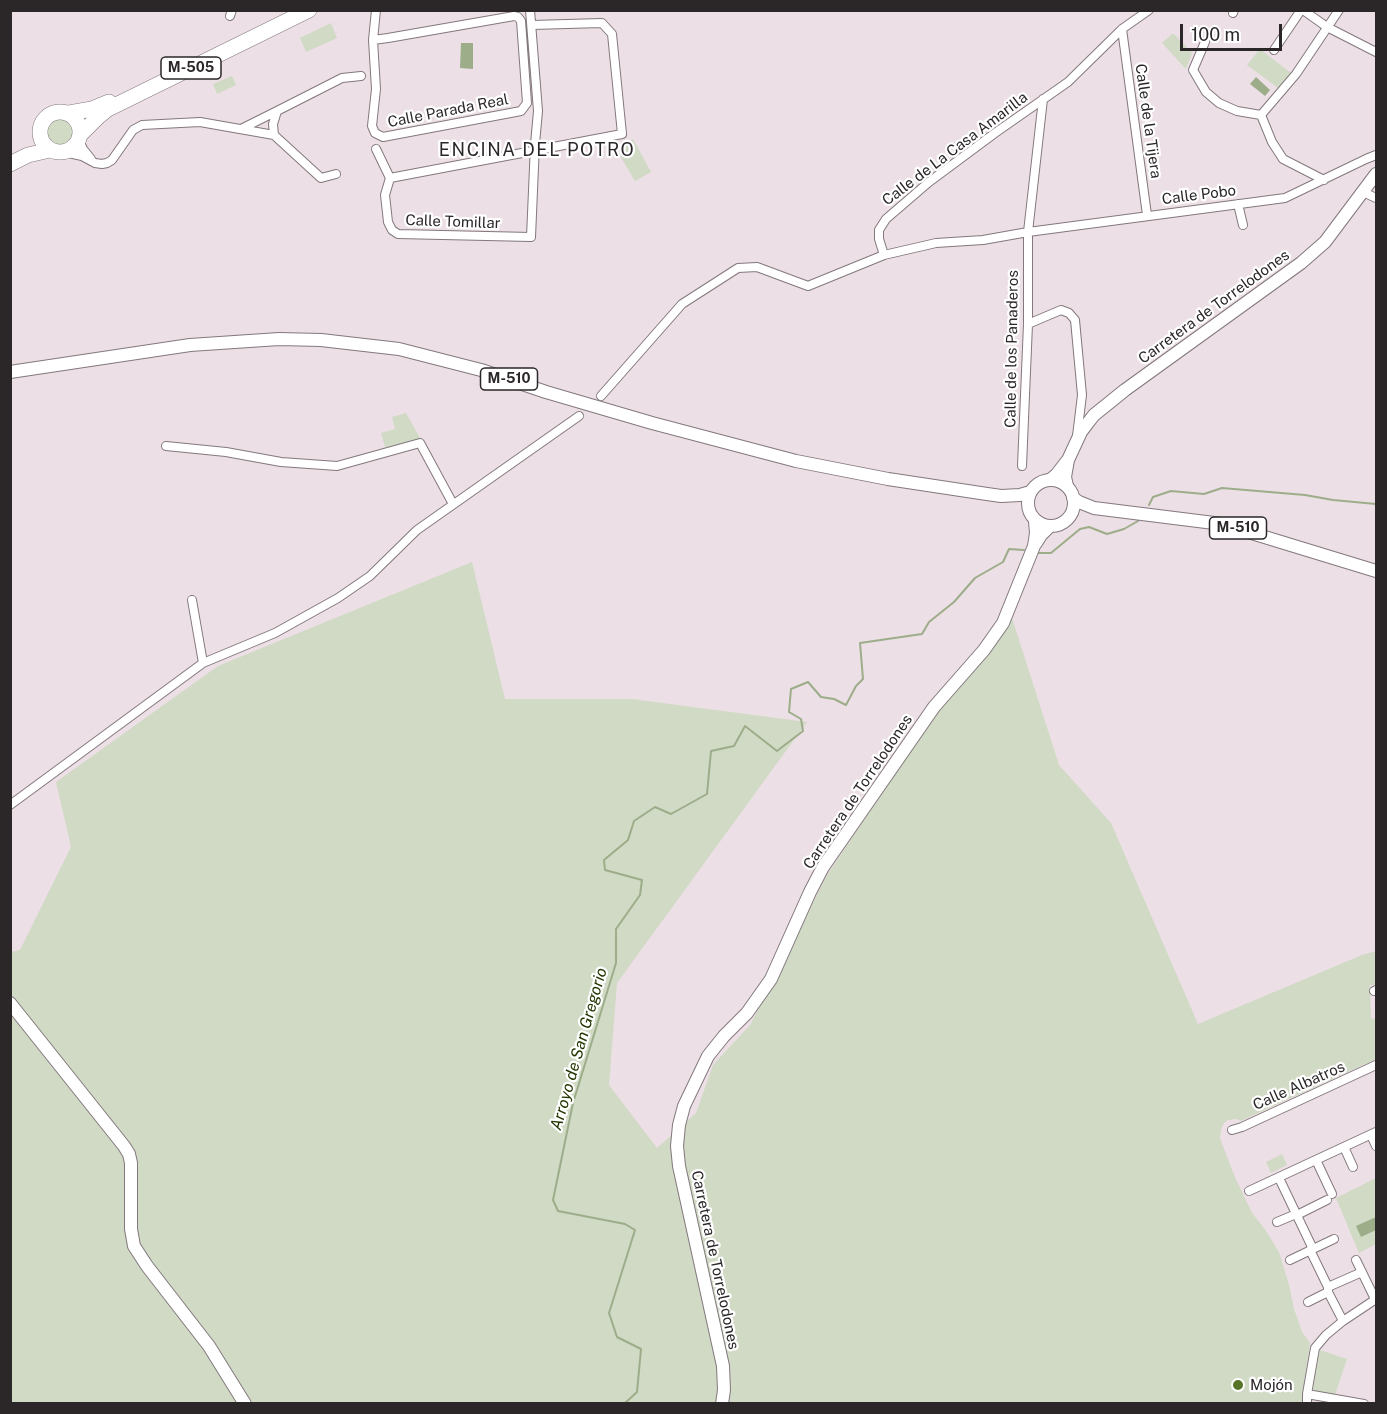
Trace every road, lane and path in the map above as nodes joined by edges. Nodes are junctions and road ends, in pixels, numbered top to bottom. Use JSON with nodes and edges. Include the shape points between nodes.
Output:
{"nodes":[{"id":1,"x":296,"y":10,"type":"edge"},
{"id":2,"x":309,"y":10,"type":"edge"},
{"id":3,"x":376,"y":10,"type":"edge"},
{"id":4,"x":530,"y":10,"type":"edge"},
{"id":5,"x":1149,"y":10,"type":"edge"},
{"id":6,"x":1302,"y":10,"type":"edge"},
{"id":7,"x":1339,"y":10,"type":"edge"},
{"id":8,"x":532,"y":25,"type":"junction"},
{"id":9,"x":1328,"y":27,"type":"junction"},
{"id":10,"x":1122,"y":29,"type":"junction"},
{"id":11,"x":373,"y":40,"type":"junction"},
{"id":12,"x":1205,"y":42,"type":"dead end"},
{"id":13,"x":1274,"y":50,"type":"dead end"},
{"id":14,"x":1377,"y":52,"type":"edge"},
{"id":15,"x":361,"y":76,"type":"dead end"},
{"id":16,"x":1043,"y":99,"type":"junction"},
{"id":17,"x":277,"y":111,"type":"junction"},
{"id":18,"x":69,"y":113,"type":"junction"},
{"id":19,"x":1261,"y":115,"type":"junction"},
{"id":20,"x":40,"y":127,"type":"junction"},
{"id":21,"x":241,"y":129,"type":"junction"},
{"id":22,"x":274,"y":135,"type":"junction"},
{"id":23,"x":79,"y":137,"type":"junction"},
{"id":24,"x":376,"y":149,"type":"dead end"},
{"id":25,"x":536,"y":150,"type":"junction"},
{"id":26,"x":57,"y":151,"type":"junction"},
{"id":27,"x":1377,"y":155,"type":"edge"},
{"id":28,"x":10,"y":157,"type":"edge"},
{"id":29,"x":1365,"y":159,"type":"junction"},
{"id":30,"x":1377,"y":160,"type":"edge"},
{"id":31,"x":10,"y":164,"type":"edge"},
{"id":32,"x":95,"y":164,"type":"junction"},
{"id":33,"x":336,"y":174,"type":"dead end"},
{"id":34,"x":1377,"y":174,"type":"edge"},
{"id":35,"x":390,"y":178,"type":"junction"},
{"id":36,"x":1324,"y":180,"type":"junction"},
{"id":37,"x":1364,"y":192,"type":"junction"},
{"id":38,"x":1377,"y":198,"type":"edge"},
{"id":39,"x":1238,"y":204,"type":"junction"},
{"id":40,"x":1147,"y":215,"type":"junction"},
{"id":41,"x":1243,"y":225,"type":"dead end"},
{"id":42,"x":1028,"y":232,"type":"junction"},
{"id":43,"x":884,"y":255,"type":"junction"},
{"id":44,"x":1028,"y":324,"type":"junction"},
{"id":45,"x":10,"y":372,"type":"edge"},
{"id":46,"x":601,"y":396,"type":"dead end"},
{"id":47,"x":579,"y":416,"type":"dead end"},
{"id":48,"x":1077,"y":441,"type":"junction"},
{"id":49,"x":166,"y":446,"type":"dead end"},
{"id":50,"x":1068,"y":460,"type":"junction"},
{"id":51,"x":1023,"y":466,"type":"dead end"},
{"id":52,"x":1050,"y":480,"type":"junction"},
{"id":53,"x":1066,"y":486,"type":"junction"},
{"id":54,"x":1030,"y":492,"type":"junction"},
{"id":55,"x":1001,"y":496,"type":"junction"},
{"id":56,"x":1073,"y":498,"type":"junction"},
{"id":57,"x":453,"y":504,"type":"junction"},
{"id":58,"x":1028,"y":508,"type":"junction"},
{"id":59,"x":1094,"y":508,"type":"junction"},
{"id":60,"x":1072,"y":513,"type":"junction"},
{"id":61,"x":1035,"y":521,"type":"junction"},
{"id":62,"x":1050,"y":526,"type":"junction"},
{"id":63,"x":1034,"y":546,"type":"junction"},
{"id":64,"x":1377,"y":571,"type":"edge"},
{"id":65,"x":192,"y":600,"type":"dead end"},
{"id":66,"x":202,"y":663,"type":"junction"},
{"id":67,"x":10,"y":805,"type":"edge"},
{"id":68,"x":10,"y":1003,"type":"edge"},
{"id":69,"x":1377,"y":1065,"type":"edge"},
{"id":70,"x":1232,"y":1130,"type":"dead end"},
{"id":71,"x":1374,"y":1134,"type":"edge"},
{"id":72,"x":1377,"y":1146,"type":"edge"},
{"id":73,"x":1344,"y":1147,"type":"junction"},
{"id":74,"x":1316,"y":1160,"type":"junction"},
{"id":75,"x":1353,"y":1167,"type":"dead end"},
{"id":76,"x":1279,"y":1178,"type":"junction"},
{"id":77,"x":1249,"y":1191,"type":"dead end"},
{"id":78,"x":1297,"y":1214,"type":"junction"},
{"id":79,"x":1277,"y":1222,"type":"dead end"},
{"id":80,"x":1334,"y":1239,"type":"dead end"},
{"id":81,"x":1311,"y":1250,"type":"junction"},
{"id":82,"x":1290,"y":1260,"type":"dead end"},
{"id":83,"x":1356,"y":1260,"type":"dead end"},
{"id":84,"x":1362,"y":1272,"type":"junction"},
{"id":85,"x":1328,"y":1290,"type":"junction"},
{"id":86,"x":1376,"y":1299,"type":"edge"},
{"id":87,"x":1308,"y":1302,"type":"dead end"},
{"id":88,"x":1343,"y":1321,"type":"junction"},
{"id":89,"x":1307,"y":1394,"type":"junction"},
{"id":90,"x":245,"y":1404,"type":"edge"},
{"id":91,"x":722,"y":1404,"type":"edge"},
{"id":92,"x":1307,"y":1404,"type":"edge"},
{"id":93,"x":1364,"y":1404,"type":"edge"}],
"edges":[{"from":1,"to":18,"type":"highway","number":"M-505","via":[[105,104]]},
{"from":2,"to":23,"type":"highway","number":"M-505","via":[[108,109]]},
{"from":3,"to":11,"type":"street","name":"Calle Parada Real"},
{"from":4,"to":8,"type":"street"},
{"from":5,"to":10,"type":"street","name":"Calle de La Casa Amarilla"},
{"from":6,"to":9,"type":"street"},
{"from":6,"to":13,"type":"street"},
{"from":7,"to":9,"type":"street"},
{"from":8,"to":25,"type":"street","via":[[538,111]]},
{"from":8,"to":25,"type":"street","via":[[602,22],[612,34],[622,134]]},
{"from":9,"to":14,"type":"street"},
{"from":9,"to":19,"type":"street","via":[[1296,74]]},
{"from":10,"to":16,"type":"street","name":"Calle de La Casa Amarilla","via":[[1068,82]]},
{"from":10,"to":40,"type":"street","name":"Calle de la Tijera"},
{"from":11,"to":11,"type":"street","name":"Calle Parada Real","via":[[376,90],[372,126],[383,137],[521,111],[527,103],[518,17]]},
{"from":12,"to":19,"type":"street","via":[[1193,69],[1206,92],[1238,111]]},
{"from":15,"to":17,"type":"street","via":[[342,78]]},
{"from":16,"to":42,"type":"street","name":"Calle de La Casa Amarilla"},
{"from":16,"to":43,"type":"street","name":"Calle de La Casa Amarilla","via":[[929,182],[886,219],[879,230]]},
{"from":17,"to":21,"type":"street"},
{"from":17,"to":22,"type":"street"},
{"from":18,"to":20,"type":"highway","number":"M-505","via":[[51,113]]},
{"from":18,"to":23,"type":"highway","via":[[78,122]]},
{"from":19,"to":36,"type":"street","via":[[1283,159]]},
{"from":20,"to":26,"type":"highway","via":[[40,138],[46,147]]},
{"from":20,"to":28,"type":"highway","number":"M-505"},
{"from":21,"to":22,"type":"street"},
{"from":21,"to":32,"type":"street","via":[[200,122],[142,125],[133,130],[112,160]]},
{"from":22,"to":33,"type":"street","via":[[321,178]]},
{"from":23,"to":26,"type":"highway","number":"M-505","via":[[74,146]]},
{"from":23,"to":32,"type":"street"},
{"from":24,"to":35,"type":"street"},
{"from":25,"to":35,"type":"street"},
{"from":25,"to":35,"type":"street","name":"Calle Tomillar","via":[[531,237],[398,234],[388,222],[385,195]]},
{"from":26,"to":31,"type":"highway","number":"M-505","via":[[28,155]]},
{"from":26,"to":32,"type":"street","via":[[82,156]]},
{"from":27,"to":29,"type":"street","name":"Calle Pobo"},
{"from":29,"to":30,"type":"street"},
{"from":29,"to":36,"type":"street","name":"Calle Pobo"},
{"from":34,"to":37,"type":"main road","name":"Carretera de Torrelodones"},
{"from":36,"to":39,"type":"street","name":"Calle Pobo","via":[[1285,198]]},
{"from":37,"to":38,"type":"street"},
{"from":37,"to":48,"type":"main road","name":"Carretera de Torrelodones","via":[[1325,242],[1307,258],[1117,396],[1086,424]]},
{"from":39,"to":40,"type":"street","name":"Calle Pobo"},
{"from":39,"to":41,"type":"street"},
{"from":40,"to":42,"type":"street","name":"Calle Pobo"},
{"from":42,"to":43,"type":"street","name":"Calle Pobo","via":[[936,243]]},
{"from":42,"to":44,"type":"street","name":"Calle de los Panaderos"},
{"from":43,"to":46,"type":"street","name":"Calle Pobo","via":[[808,286],[757,267],[738,268],[682,304]]},
{"from":44,"to":48,"type":"street","via":[[1061,310],[1075,320],[1082,395]]},
{"from":44,"to":51,"type":"street","name":"Calle de los Panaderos"},
{"from":45,"to":55,"type":"main road","number":"M-510","via":[[190,345],[321,340],[399,350],[481,370],[652,423],[796,461]]},
{"from":47,"to":57,"type":"street"},
{"from":48,"to":50,"type":"main road","name":"Carretera de Torrelodones"},
{"from":49,"to":57,"type":"street","via":[[338,466],[420,443]]},
{"from":50,"to":52,"type":"main road","name":"Carretera de Torrelodones"},
{"from":50,"to":53,"type":"main road","name":"Carretera de Torrelodones"},
{"from":52,"to":53,"type":"main road"},
{"from":52,"to":54,"type":"main road","number":"M-510","via":[[1035,485]]},
{"from":53,"to":56,"type":"main road"},
{"from":54,"to":55,"type":"main road","number":"M-510"},
{"from":54,"to":58,"type":"main road"},
{"from":55,"to":58,"type":"main road","number":"M-510"},
{"from":56,"to":59,"type":"main road","number":"M-510"},
{"from":56,"to":60,"type":"main road"},
{"from":57,"to":66,"type":"street","via":[[417,530],[370,576],[338,598],[275,633]]},
{"from":58,"to":61,"type":"main road"},
{"from":59,"to":60,"type":"main road","number":"M-510"},
{"from":59,"to":64,"type":"main road","number":"M-510","via":[[1222,524]]},
{"from":60,"to":62,"type":"main road","number":"M-510","via":[[1059,525]]},
{"from":61,"to":62,"type":"main road"},
{"from":61,"to":63,"type":"main road","name":"Carretera de Torrelodones"},
{"from":62,"to":63,"type":"main road","name":"Carretera de Torrelodones"},
{"from":63,"to":91,"type":"main road","name":"Carretera de Torrelodones","via":[[1004,623],[934,707],[823,867],[771,980],[708,1056],[684,1106],[677,1146],[679,1166],[723,1366]]},
{"from":65,"to":66,"type":"street"},
{"from":66,"to":67,"type":"street"},
{"from":68,"to":90,"type":"main road","via":[[124,1146],[131,1163],[130,1229],[134,1246],[209,1346]]},
{"from":69,"to":70,"type":"street","name":"Calle Albatros"},
{"from":71,"to":72,"type":"street"},
{"from":71,"to":73,"type":"street"},
{"from":73,"to":74,"type":"street"},
{"from":73,"to":75,"type":"street"},
{"from":74,"to":76,"type":"street"},
{"from":74,"to":78,"type":"street","via":[[1330,1197]]},
{"from":76,"to":77,"type":"street"},
{"from":76,"to":78,"type":"street"},
{"from":78,"to":79,"type":"street"},
{"from":78,"to":81,"type":"street"},
{"from":80,"to":81,"type":"street"},
{"from":81,"to":82,"type":"street"},
{"from":81,"to":85,"type":"street"},
{"from":83,"to":84,"type":"street"},
{"from":84,"to":85,"type":"street"},
{"from":84,"to":86,"type":"street"},
{"from":85,"to":87,"type":"street"},
{"from":85,"to":88,"type":"street"},
{"from":86,"to":88,"type":"street"},
{"from":88,"to":89,"type":"street","via":[[1315,1347]]},
{"from":89,"to":92,"type":"street"},
{"from":89,"to":93,"type":"street"}]}
